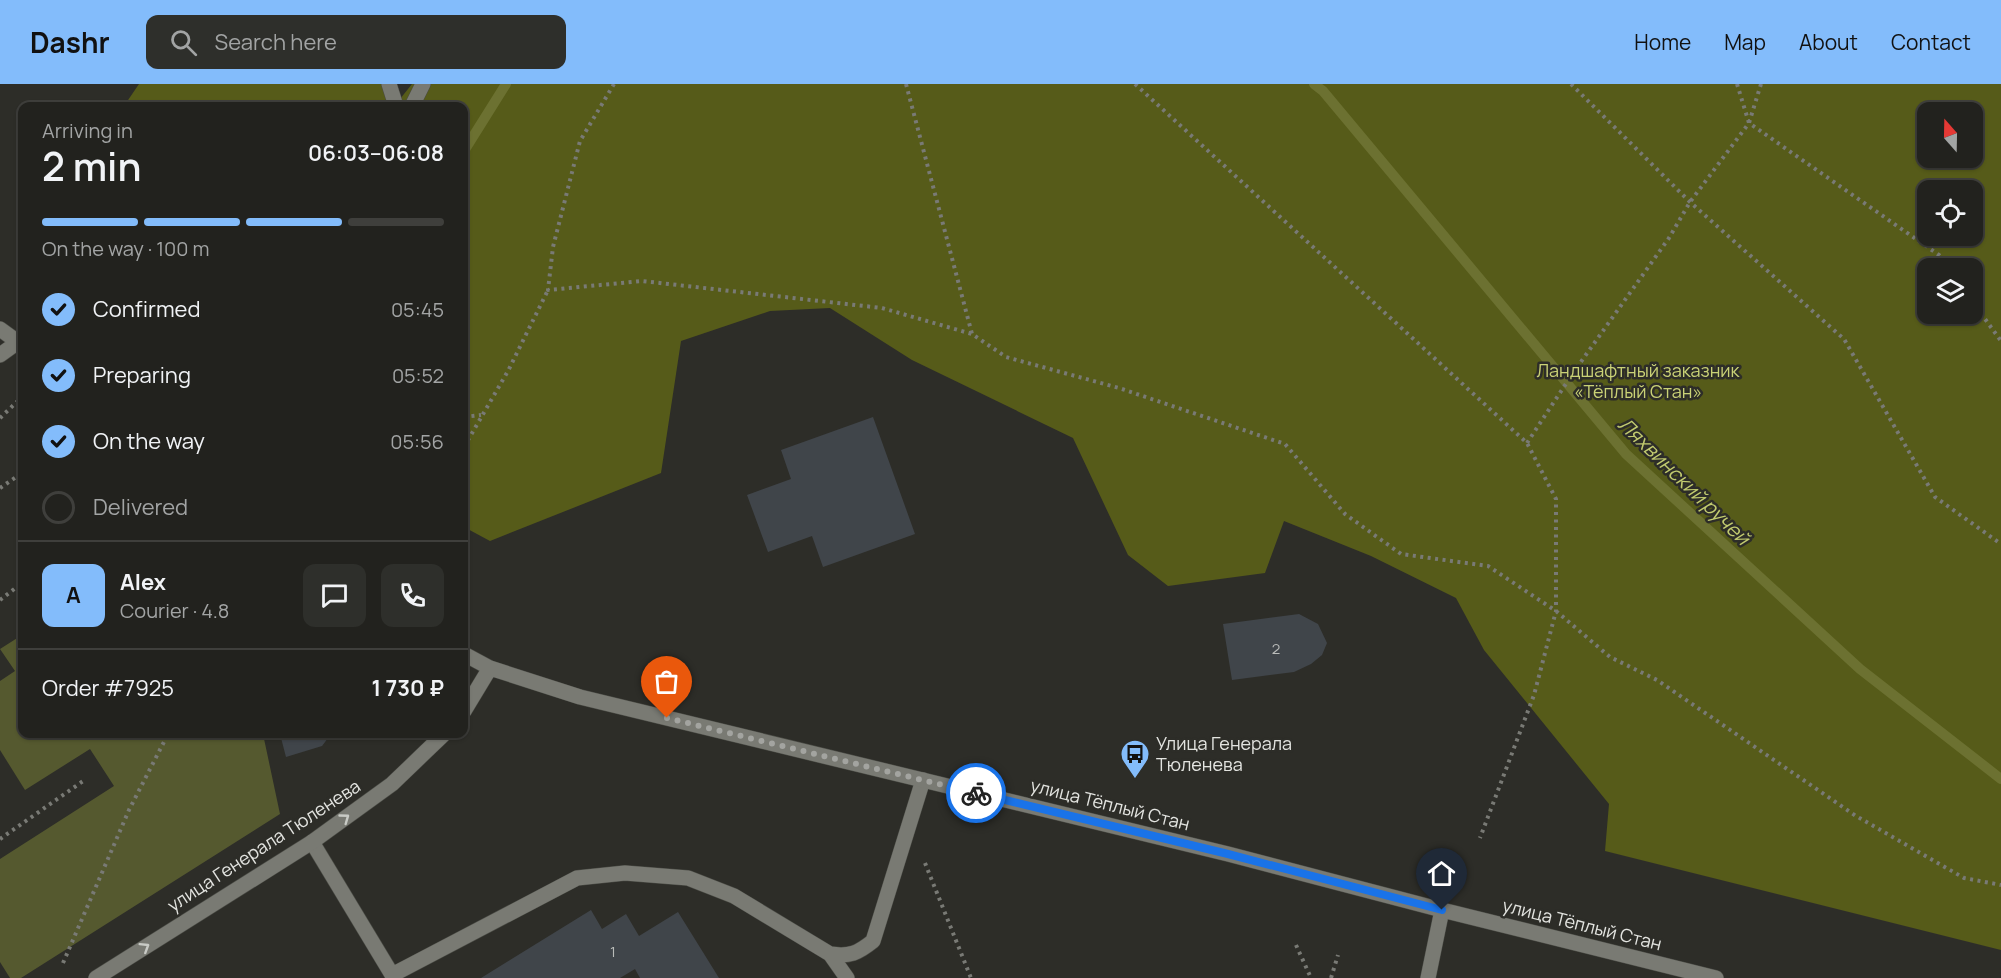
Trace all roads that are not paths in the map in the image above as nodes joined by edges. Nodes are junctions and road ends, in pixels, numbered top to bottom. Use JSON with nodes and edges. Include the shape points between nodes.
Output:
{"nodes":[{"id":1,"x":388,"y":84,"type":"edge"},
{"id":2,"x":423,"y":84,"type":"edge"},
{"id":3,"x":395,"y":102,"type":"edge"},
{"id":4,"x":414,"y":102,"type":"edge"},
{"id":5,"x":0,"y":329,"type":"edge"},
{"id":6,"x":18,"y":342,"type":"edge"},
{"id":7,"x":18,"y":345,"type":"edge"},
{"id":8,"x":0,"y":355,"type":"edge"},
{"id":9,"x":468,"y":656,"type":"edge"},
{"id":10,"x":490,"y":668,"type":"junction"},
{"id":11,"x":468,"y":704,"type":"edge"},
{"id":12,"x":440,"y":738,"type":"edge"},
{"id":13,"x":923,"y":780,"type":"junction"},
{"id":14,"x":312,"y":842,"type":"junction"},
{"id":15,"x":1442,"y":910,"type":"junction"},
{"id":16,"x":830,"y":954,"type":"junction"},
{"id":17,"x":112,"y":974,"type":"edge"},
{"id":18,"x":393,"y":976,"type":"edge"},
{"id":19,"x":96,"y":978,"type":"edge"},
{"id":20,"x":847,"y":978,"type":"edge"},
{"id":21,"x":1428,"y":978,"type":"edge"},
{"id":22,"x":1716,"y":978,"type":"edge"}],
"edges":[{"from":1,"to":3,"type":"street"},
{"from":2,"to":4,"type":"street"},
{"from":5,"to":6,"type":"street"},
{"from":7,"to":8,"type":"street"},
{"from":9,"to":10,"type":"street","name":"улица Тёплый Стан"},
{"from":10,"to":11,"type":"street"},
{"from":10,"to":13,"type":"street","name":"улица Тёплый Стан","via":[[580,697]]},
{"from":14,"to":12,"type":"street","name":"улица Генерала Тюленева","one_way":true,"via":[[392,784]]},
{"from":13,"to":15,"type":"street","name":"улица Тёплый Стан"},
{"from":13,"to":16,"type":"street","via":[[873,941],[846,957]]},
{"from":17,"to":14,"type":"street","name":"улица Генерала Тюленева","one_way":true},
{"from":14,"to":18,"type":"street"},
{"from":15,"to":21,"type":"street"},
{"from":15,"to":22,"type":"street","name":"улица Тёплый Стан"},
{"from":16,"to":18,"type":"street","via":[[734,896],[688,878],[625,873],[577,878]]},
{"from":16,"to":20,"type":"street"},
{"from":17,"to":19,"type":"street","name":"улица Генерала Тюленева"}]}
